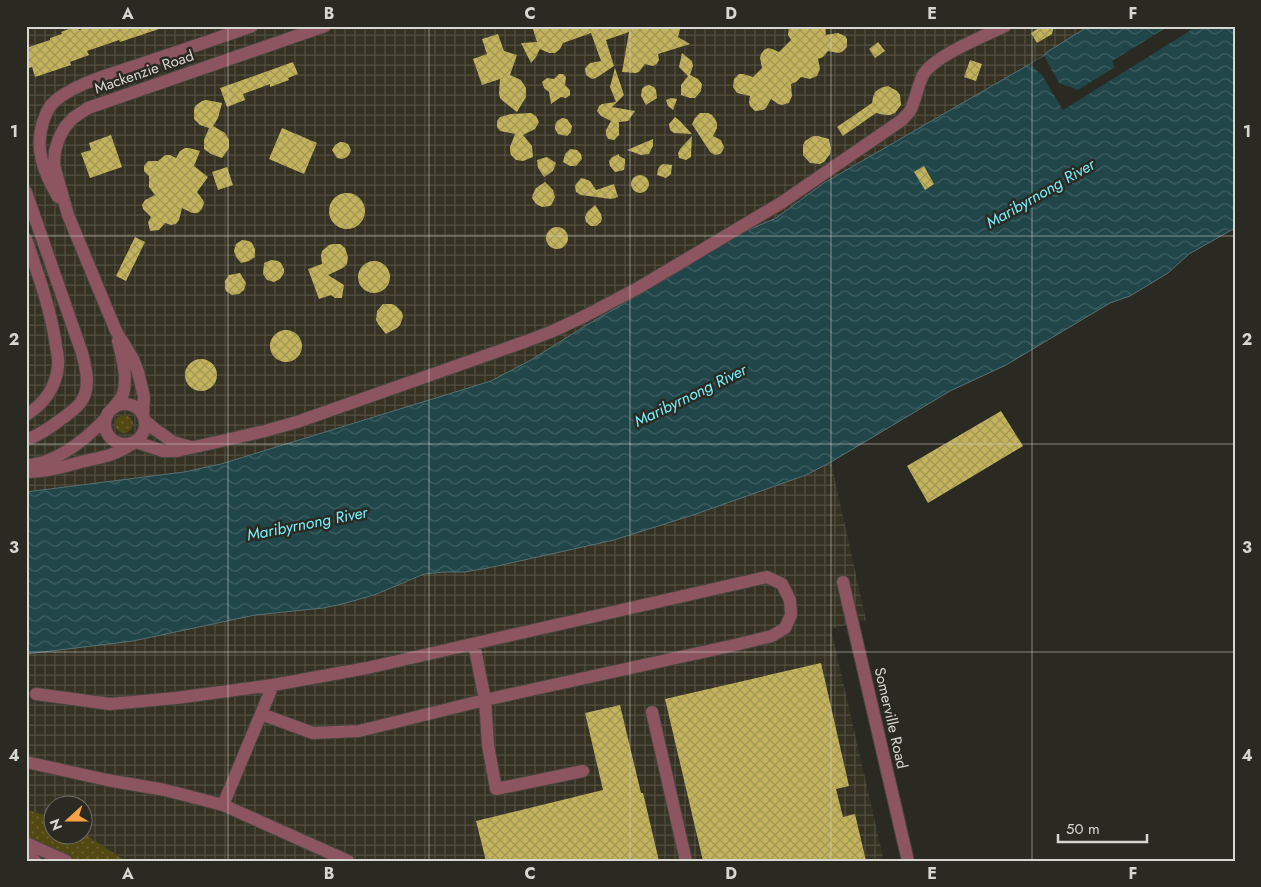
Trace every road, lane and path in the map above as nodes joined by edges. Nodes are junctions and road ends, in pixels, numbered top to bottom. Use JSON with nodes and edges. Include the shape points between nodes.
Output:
{"nodes":[{"id":1,"x":252,"y":26,"type":"edge"},
{"id":2,"x":325,"y":26,"type":"edge"},
{"id":3,"x":1005,"y":26,"type":"edge"},
{"id":4,"x":26,"y":192,"type":"edge"},
{"id":5,"x":68,"y":215,"type":"junction"},
{"id":6,"x":26,"y":239,"type":"edge"},
{"id":7,"x":116,"y":331,"type":"junction"},
{"id":8,"x":110,"y":412,"type":"junction"},
{"id":9,"x":26,"y":415,"type":"edge"},
{"id":10,"x":144,"y":418,"type":"junction"},
{"id":11,"x":26,"y":440,"type":"edge"},
{"id":12,"x":134,"y":443,"type":"junction"},
{"id":13,"x":191,"y":447,"type":"junction"},
{"id":14,"x":26,"y":466,"type":"edge"},
{"id":15,"x":26,"y":472,"type":"edge"},
{"id":16,"x":843,"y":582,"type":"dead end"},
{"id":17,"x":474,"y":644,"type":"junction"},
{"id":18,"x":272,"y":685,"type":"junction"},
{"id":19,"x":36,"y":694,"type":"dead end"},
{"id":20,"x":485,"y":700,"type":"junction"},
{"id":21,"x":652,"y":712,"type":"dead end"},
{"id":22,"x":261,"y":714,"type":"junction"},
{"id":23,"x":26,"y":762,"type":"edge"},
{"id":24,"x":583,"y":771,"type":"dead end"},
{"id":25,"x":224,"y":805,"type":"junction"},
{"id":26,"x":26,"y":843,"type":"edge"},
{"id":27,"x":26,"y":854,"type":"edge"},
{"id":28,"x":324,"y":856,"type":"edge"},
{"id":29,"x":35,"y":861,"type":"edge"},
{"id":30,"x":66,"y":861,"type":"edge"},
{"id":31,"x":348,"y":861,"type":"edge"},
{"id":32,"x":686,"y":861,"type":"edge"},
{"id":33,"x":908,"y":861,"type":"edge"}],
"edges":[{"from":1,"to":5,"type":"street","name":"Mackenzie Road","via":[[89,82],[51,105],[40,129],[40,155],[48,181]]},
{"from":2,"to":5,"type":"street","name":"Mackenzie Road","via":[[88,108],[74,118],[59,138],[54,165]]},
{"from":3,"to":13,"type":"street","via":[[935,62],[924,73],[909,112],[902,120],[781,203],[585,316],[527,341],[297,422]]},
{"from":4,"to":11,"type":"street","via":[[82,353],[87,383],[81,402],[73,411]]},
{"from":5,"to":7,"type":"street","name":"Mackenzie Road"},
{"from":6,"to":9,"type":"street","via":[[47,303],[59,364],[55,381],[46,397]]},
{"from":7,"to":8,"type":"street","name":"Mackenzie Road","via":[[124,382],[122,396]]},
{"from":7,"to":10,"type":"street","name":"Mackenzie Road","via":[[138,372],[144,398]]},
{"from":8,"to":10,"type":"street","via":[[119,405],[130,404],[140,410]]},
{"from":8,"to":12,"type":"street","via":[[105,424],[109,437],[119,444]]},
{"from":8,"to":14,"type":"street","name":"Mackenzie Road","via":[[91,434],[61,454]]},
{"from":10,"to":12,"type":"street","via":[[144,433]]},
{"from":10,"to":13,"type":"street","via":[[173,442]]},
{"from":12,"to":13,"type":"street","via":[[163,451]]},
{"from":12,"to":15,"type":"street","via":[[101,458]]},
{"from":16,"to":33,"type":"street","name":"Somerville Road"},
{"from":17,"to":18,"type":"street"},
{"from":17,"to":20,"type":"street"},
{"from":17,"to":20,"type":"street","via":[[767,577],[782,584],[790,600],[791,615],[785,628],[772,636]]},
{"from":18,"to":19,"type":"street","via":[[110,704]]},
{"from":18,"to":22,"type":"street"},
{"from":20,"to":22,"type":"street","via":[[358,731],[313,733]]},
{"from":20,"to":24,"type":"street","via":[[488,745],[496,789]]},
{"from":21,"to":32,"type":"street"},
{"from":22,"to":25,"type":"street"},
{"from":23,"to":25,"type":"street"},
{"from":25,"to":28,"type":"street"},
{"from":26,"to":30,"type":"street"},
{"from":27,"to":29,"type":"street"},
{"from":28,"to":31,"type":"street"}]}
